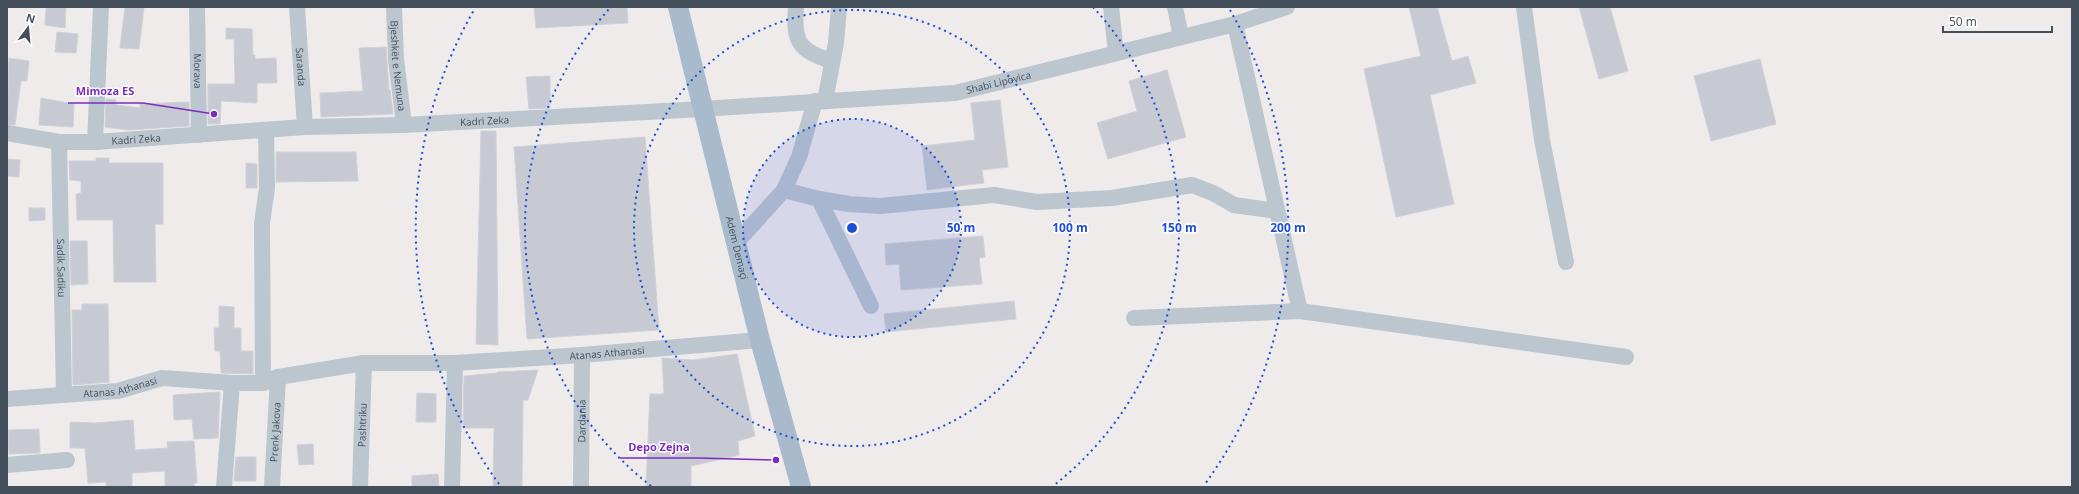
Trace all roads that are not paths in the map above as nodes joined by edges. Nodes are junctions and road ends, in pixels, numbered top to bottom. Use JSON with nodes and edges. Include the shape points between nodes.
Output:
{"nodes":[{"id":1,"x":101,"y":7,"type":"edge"},
{"id":2,"x":197,"y":7,"type":"edge"},
{"id":3,"x":297,"y":7,"type":"edge"},
{"id":4,"x":394,"y":7,"type":"edge"},
{"id":5,"x":678,"y":7,"type":"edge"},
{"id":6,"x":796,"y":7,"type":"edge"},
{"id":7,"x":838,"y":7,"type":"edge"},
{"id":8,"x":1111,"y":7,"type":"edge"},
{"id":9,"x":1175,"y":7,"type":"edge"},
{"id":10,"x":1286,"y":7,"type":"edge"},
{"id":11,"x":1524,"y":7,"type":"edge"},
{"id":12,"x":1235,"y":24,"type":"junction"},
{"id":13,"x":1181,"y":37,"type":"junction"},
{"id":14,"x":1116,"y":53,"type":"junction"},
{"id":15,"x":832,"y":61,"type":"junction"},
{"id":16,"x":820,"y":101,"type":"junction"},
{"id":17,"x":702,"y":109,"type":"junction"},
{"id":18,"x":404,"y":125,"type":"junction"},
{"id":19,"x":305,"y":127,"type":"junction"},
{"id":20,"x":266,"y":130,"type":"junction"},
{"id":21,"x":7,"y":133,"type":"edge"},
{"id":22,"x":200,"y":135,"type":"junction"},
{"id":23,"x":59,"y":142,"type":"junction"},
{"id":24,"x":95,"y":142,"type":"junction"},
{"id":25,"x":784,"y":190,"type":"junction"},
{"id":26,"x":819,"y":199,"type":"junction"},
{"id":27,"x":1277,"y":211,"type":"junction"},
{"id":28,"x":736,"y":243,"type":"junction"},
{"id":29,"x":1566,"y":262,"type":"dead end"},
{"id":30,"x":870,"y":306,"type":"dead end"},
{"id":31,"x":1300,"y":311,"type":"junction"},
{"id":32,"x":1134,"y":318,"type":"dead end"},
{"id":33,"x":760,"y":340,"type":"junction"},
{"id":34,"x":582,"y":355,"type":"junction"},
{"id":35,"x":1626,"y":357,"type":"dead end"},
{"id":36,"x":364,"y":363,"type":"junction"},
{"id":37,"x":455,"y":363,"type":"junction"},
{"id":38,"x":278,"y":377,"type":"junction"},
{"id":39,"x":232,"y":383,"type":"junction"},
{"id":40,"x":263,"y":383,"type":"junction"},
{"id":41,"x":64,"y":394,"type":"junction"},
{"id":42,"x":7,"y":399,"type":"edge"},
{"id":43,"x":67,"y":460,"type":"dead end"},
{"id":44,"x":7,"y":465,"type":"edge"},
{"id":45,"x":224,"y":487,"type":"edge"},
{"id":46,"x":272,"y":487,"type":"edge"},
{"id":47,"x":360,"y":487,"type":"edge"},
{"id":48,"x":452,"y":487,"type":"edge"},
{"id":49,"x":581,"y":487,"type":"edge"},
{"id":50,"x":801,"y":487,"type":"edge"}],
"edges":[{"from":1,"to":24,"type":"street"},
{"from":2,"to":22,"type":"street","name":"Morava"},
{"from":3,"to":19,"type":"street","name":"Saranda"},
{"from":4,"to":18,"type":"street","name":"Bjeshkët e Nemuna","via":[[396,59]]},
{"from":5,"to":17,"type":"main road","name":"Adem Demaçi"},
{"from":6,"to":15,"type":"street","via":[[794,26],[798,41],[805,50]]},
{"from":7,"to":15,"type":"street"},
{"from":8,"to":14,"type":"street"},
{"from":9,"to":13,"type":"street"},
{"from":10,"to":12,"type":"street","name":"Shabi Lipovica"},
{"from":11,"to":29,"type":"street","via":[[1542,140]]},
{"from":12,"to":13,"type":"street","name":"Shabi Lipovica"},
{"from":12,"to":27,"type":"street"},
{"from":13,"to":14,"type":"street","name":"Shabi Lipovica"},
{"from":14,"to":16,"type":"street","name":"Shabi Lipovica","via":[[955,93]]},
{"from":15,"to":16,"type":"street"},
{"from":16,"to":17,"type":"street","name":"Shabi Lipovica"},
{"from":16,"to":25,"type":"street"},
{"from":17,"to":18,"type":"street","name":"Kadri Zeka"},
{"from":17,"to":28,"type":"main road","name":"Adem Demaçi"},
{"from":18,"to":19,"type":"street","name":"Kadri Zeka"},
{"from":19,"to":20,"type":"street","name":"Kadri Zeka"},
{"from":20,"to":22,"type":"street","name":"Kadri Zeka"},
{"from":20,"to":40,"type":"street","via":[[267,188],[262,223]]},
{"from":21,"to":23,"type":"street","name":"Kadri Zeka"},
{"from":22,"to":24,"type":"street","name":"Kadri Zeka"},
{"from":23,"to":24,"type":"street","name":"Kadri Zeka"},
{"from":23,"to":41,"type":"street","name":"Sadik Sadiku"},
{"from":25,"to":26,"type":"street"},
{"from":25,"to":28,"type":"street"},
{"from":26,"to":27,"type":"street","via":[[880,206],[994,195],[1037,202],[1112,198],[1192,185],[1234,205]]},
{"from":26,"to":30,"type":"street"},
{"from":27,"to":31,"type":"street"},
{"from":28,"to":33,"type":"main road","name":"Adem Demaçi"},
{"from":31,"to":32,"type":"street"},
{"from":31,"to":35,"type":"street"},
{"from":33,"to":34,"type":"street","name":"Atanas Athanasi"},
{"from":33,"to":50,"type":"main road","name":"Adem Demaçi"},
{"from":34,"to":37,"type":"street","name":"Atanas Athanasi"},
{"from":34,"to":49,"type":"street","name":"Dardania"},
{"from":36,"to":37,"type":"street","name":"Atanas Athanasi"},
{"from":36,"to":38,"type":"street","name":"Atanas Athanasi"},
{"from":36,"to":47,"type":"street","name":"Pashtriku"},
{"from":37,"to":48,"type":"street"},
{"from":38,"to":40,"type":"street","name":"Atanas Athanasi"},
{"from":38,"to":46,"type":"street","name":"Prenk Jakova"},
{"from":39,"to":40,"type":"street","name":"Atanas Athanasi"},
{"from":39,"to":41,"type":"street","name":"Atanas Athanasi","via":[[162,378],[118,390]]},
{"from":39,"to":45,"type":"street"},
{"from":41,"to":42,"type":"street","name":"Atanas Athanasi"},
{"from":43,"to":44,"type":"street"}]}
